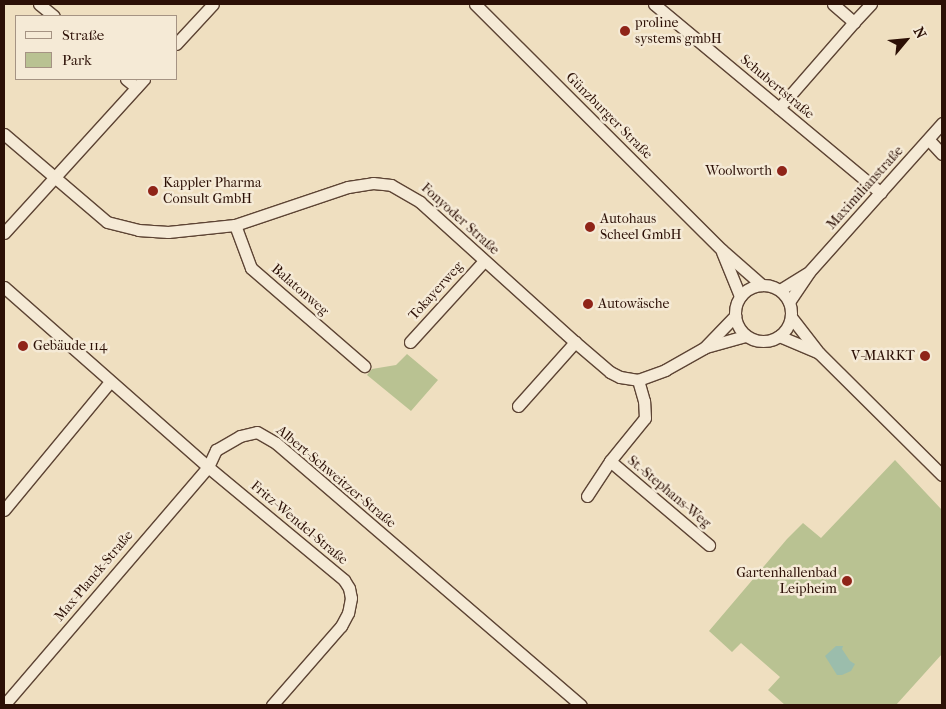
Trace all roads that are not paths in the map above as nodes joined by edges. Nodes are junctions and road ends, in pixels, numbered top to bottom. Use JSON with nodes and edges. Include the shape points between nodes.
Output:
{"nodes":[{"id":1,"x":39,"y":4,"type":"edge"},
{"id":2,"x":213,"y":4,"type":"edge"},
{"id":3,"x":475,"y":4,"type":"edge"},
{"id":4,"x":654,"y":4,"type":"edge"},
{"id":5,"x":833,"y":4,"type":"edge"},
{"id":6,"x":871,"y":4,"type":"edge"},
{"id":7,"x":53,"y":15,"type":"edge"},
{"id":8,"x":854,"y":22,"type":"junction"},
{"id":9,"x":178,"y":42,"type":"edge"},
{"id":10,"x":140,"y":83,"type":"edge"},
{"id":11,"x":779,"y":108,"type":"junction"},
{"id":12,"x":942,"y":124,"type":"edge"},
{"id":13,"x":4,"y":134,"type":"edge"},
{"id":14,"x":928,"y":140,"type":"junction"},
{"id":15,"x":942,"y":154,"type":"edge"},
{"id":16,"x":54,"y":177,"type":"junction"},
{"id":17,"x":881,"y":193,"type":"junction"},
{"id":18,"x":235,"y":225,"type":"junction"},
{"id":19,"x":4,"y":233,"type":"edge"},
{"id":20,"x":722,"y":250,"type":"junction"},
{"id":21,"x":484,"y":261,"type":"junction"},
{"id":22,"x":809,"y":272,"type":"junction"},
{"id":23,"x":762,"y":284,"type":"junction"},
{"id":24,"x":4,"y":287,"type":"edge"},
{"id":25,"x":780,"y":290,"type":"junction"},
{"id":26,"x":740,"y":296,"type":"junction"},
{"id":27,"x":789,"y":302,"type":"junction"},
{"id":28,"x":735,"y":316,"type":"junction"},
{"id":29,"x":791,"y":317,"type":"junction"},
{"id":30,"x":745,"y":336,"type":"junction"},
{"id":31,"x":779,"y":336,"type":"junction"},
{"id":32,"x":410,"y":342,"type":"dead end"},
{"id":33,"x":575,"y":342,"type":"junction"},
{"id":34,"x":704,"y":348,"type":"junction"},
{"id":35,"x":819,"y":353,"type":"junction"},
{"id":36,"x":364,"y":366,"type":"dead end"},
{"id":37,"x":638,"y":380,"type":"junction"},
{"id":38,"x":110,"y":382,"type":"junction"},
{"id":39,"x":518,"y":406,"type":"dead end"},
{"id":40,"x":610,"y":461,"type":"junction"},
{"id":41,"x":208,"y":466,"type":"junction"},
{"id":42,"x":941,"y":476,"type":"edge"},
{"id":43,"x":587,"y":496,"type":"dead end"},
{"id":44,"x":4,"y":510,"type":"edge"},
{"id":45,"x":710,"y":545,"type":"dead end"},
{"id":46,"x":4,"y":705,"type":"edge"},
{"id":47,"x":272,"y":705,"type":"edge"},
{"id":48,"x":581,"y":705,"type":"edge"}],
"edges":[{"from":1,"to":7,"type":"street"},
{"from":2,"to":9,"type":"street"},
{"from":3,"to":20,"type":"street","name":"Günzburger Straße"},
{"from":4,"to":11,"type":"street","name":"Schubertstraße"},
{"from":5,"to":8,"type":"street"},
{"from":6,"to":8,"type":"street"},
{"from":8,"to":11,"type":"street"},
{"from":10,"to":16,"type":"street"},
{"from":11,"to":17,"type":"street","name":"Schubertstraße"},
{"from":12,"to":14,"type":"street","name":"Maximilianstraße"},
{"from":13,"to":16,"type":"street","name":"Fonyoder Straße"},
{"from":14,"to":15,"type":"street"},
{"from":14,"to":17,"type":"street","name":"Maximilianstraße"},
{"from":16,"to":18,"type":"street","name":"Fonyoder Straße","via":[[107,222],[138,230],[168,232]]},
{"from":16,"to":19,"type":"street"},
{"from":17,"to":22,"type":"street","name":"Maximilianstraße"},
{"from":18,"to":21,"type":"street","name":"Fonyoder Straße","via":[[348,187],[373,183],[391,185],[420,202]]},
{"from":18,"to":36,"type":"street","name":"Balatonweg","via":[[251,268]]},
{"from":20,"to":23,"type":"street","name":"Günzburger Straße"},
{"from":20,"to":26,"type":"street","name":"Günzburger Straße"},
{"from":21,"to":32,"type":"street","name":"Tokayerweg"},
{"from":21,"to":33,"type":"street","name":"Fonyoder Straße"},
{"from":22,"to":25,"type":"street","name":"Maximilianstraße"},
{"from":22,"to":27,"type":"street","name":"Maximilianstraße"},
{"from":23,"to":25,"type":"street"},
{"from":23,"to":26,"type":"street"},
{"from":24,"to":38,"type":"street"},
{"from":25,"to":27,"type":"street"},
{"from":26,"to":28,"type":"street"},
{"from":27,"to":29,"type":"street"},
{"from":28,"to":30,"type":"street"},
{"from":28,"to":34,"type":"street"},
{"from":29,"to":31,"type":"street"},
{"from":29,"to":35,"type":"street"},
{"from":30,"to":31,"type":"street","via":[[760,341]]},
{"from":30,"to":34,"type":"street"},
{"from":31,"to":35,"type":"street"},
{"from":33,"to":37,"type":"street","name":"Fonyoder Straße","via":[[610,372]]},
{"from":33,"to":39,"type":"street"},
{"from":34,"to":37,"type":"street","via":[[653,376]]},
{"from":35,"to":42,"type":"street"},
{"from":37,"to":40,"type":"street","name":"St.-Stephans-Weg","via":[[645,418]]},
{"from":38,"to":41,"type":"street"},
{"from":38,"to":44,"type":"street"},
{"from":40,"to":43,"type":"street","name":"St.-Stephans-Weg"},
{"from":40,"to":45,"type":"street","name":"St.-Stephans-Weg"},
{"from":41,"to":46,"type":"street","name":"Max-Planck-Straße"},
{"from":41,"to":47,"type":"street","name":"Fritz-Wendel-Straße","via":[[344,580],[349,588],[348,613],[341,626]]},
{"from":41,"to":48,"type":"street","name":"Albert-Schweitzer-Straße","via":[[216,450],[240,436],[257,432],[276,443]]}]}
